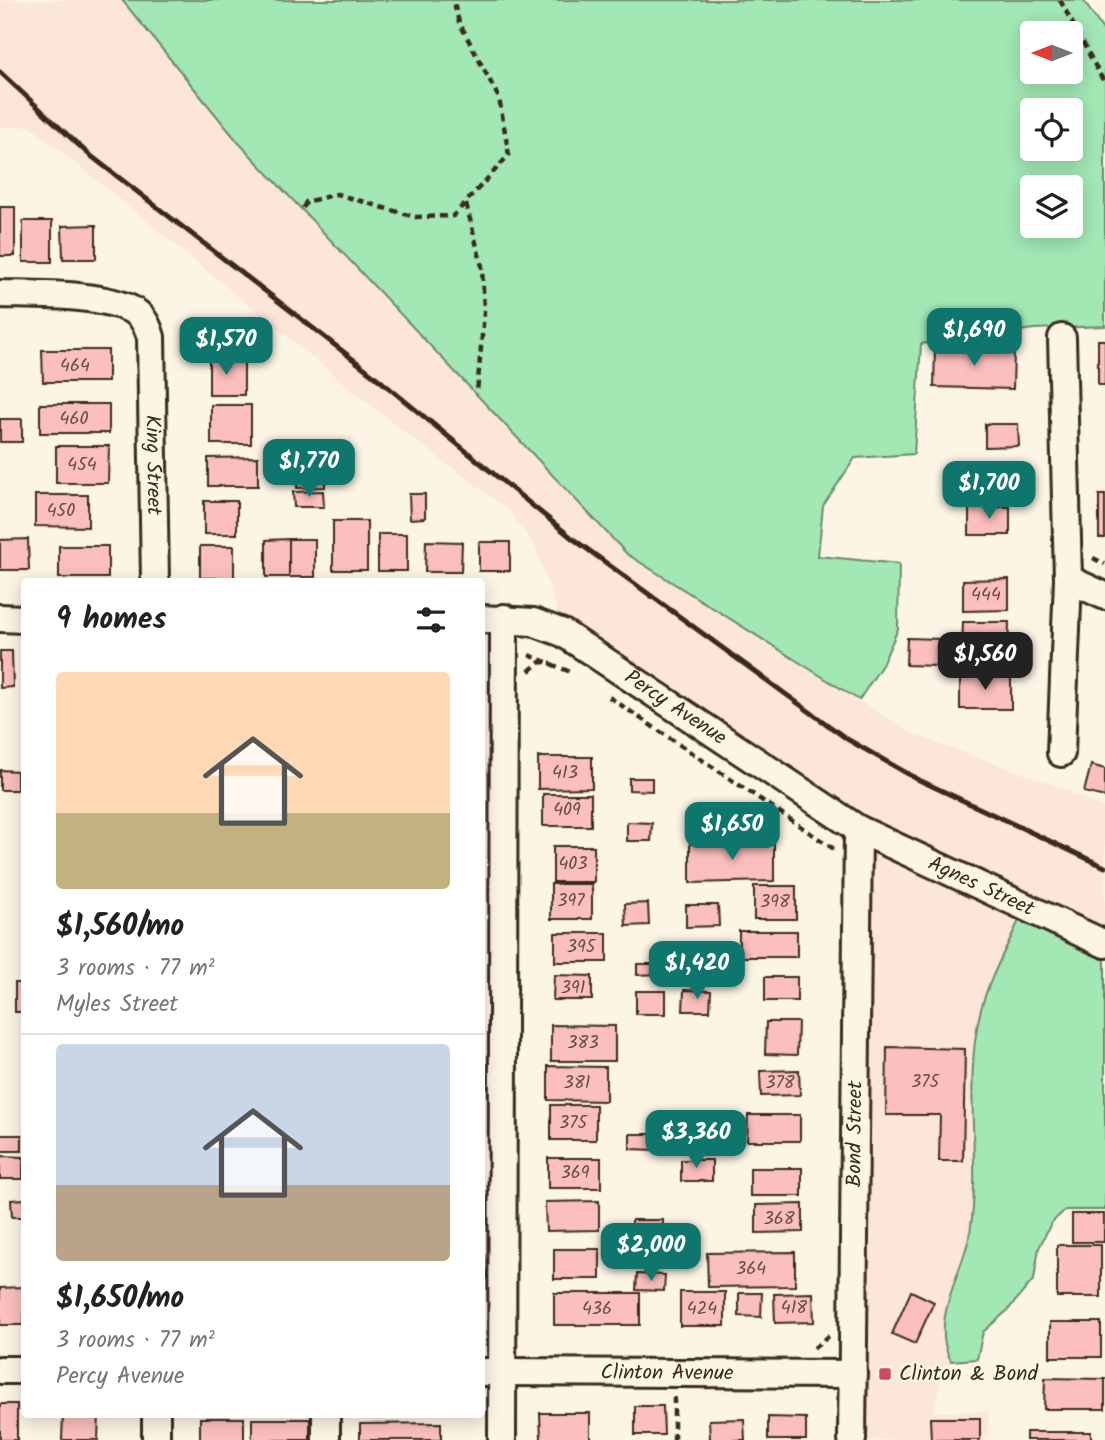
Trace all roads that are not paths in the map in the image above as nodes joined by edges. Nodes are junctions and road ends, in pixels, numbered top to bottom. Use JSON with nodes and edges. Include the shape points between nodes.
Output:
{"nodes":[{"id":1,"x":0,"y":293,"type":"edge"},
{"id":2,"x":1062,"y":338,"type":"dead end"},
{"id":3,"x":155,"y":578,"type":"edge"},
{"id":4,"x":1068,"y":579,"type":"junction"},
{"id":5,"x":1105,"y":596,"type":"edge"},
{"id":6,"x":0,"y":618,"type":"edge"},
{"id":7,"x":21,"y":618,"type":"edge"},
{"id":8,"x":493,"y":618,"type":"edge"},
{"id":9,"x":1061,"y":753,"type":"dead end"},
{"id":10,"x":858,"y":829,"type":"junction"},
{"id":11,"x":1105,"y":944,"type":"edge"},
{"id":12,"x":0,"y":1370,"type":"edge"},
{"id":13,"x":21,"y":1370,"type":"edge"},
{"id":14,"x":492,"y":1372,"type":"edge"},
{"id":15,"x":853,"y":1374,"type":"junction"},
{"id":16,"x":156,"y":1418,"type":"edge"},
{"id":17,"x":326,"y":1418,"type":"edge"},
{"id":18,"x":156,"y":1440,"type":"edge"},
{"id":19,"x":326,"y":1440,"type":"edge"},
{"id":20,"x":502,"y":1440,"type":"edge"},
{"id":21,"x":852,"y":1440,"type":"edge"}],
"edges":[{"from":1,"to":3,"type":"street","name":"King Street","via":[[117,304],[136,312],[147,324],[151,337]]},
{"from":2,"to":4,"type":"street"},
{"from":4,"to":5,"type":"street"},
{"from":4,"to":9,"type":"street"},
{"from":6,"to":7,"type":"street"},
{"from":8,"to":10,"type":"street","name":"Percy Avenue","via":[[533,622],[563,633]]},
{"from":8,"to":14,"type":"street"},
{"from":10,"to":11,"type":"street","name":"Agnes Street"},
{"from":10,"to":15,"type":"street","name":"Bond Street"},
{"from":12,"to":13,"type":"street"},
{"from":14,"to":15,"type":"street","name":"Clinton Avenue"},
{"from":14,"to":20,"type":"street"},
{"from":15,"to":21,"type":"street","name":"Bond Street"},
{"from":16,"to":18,"type":"street"},
{"from":17,"to":19,"type":"street"}]}
